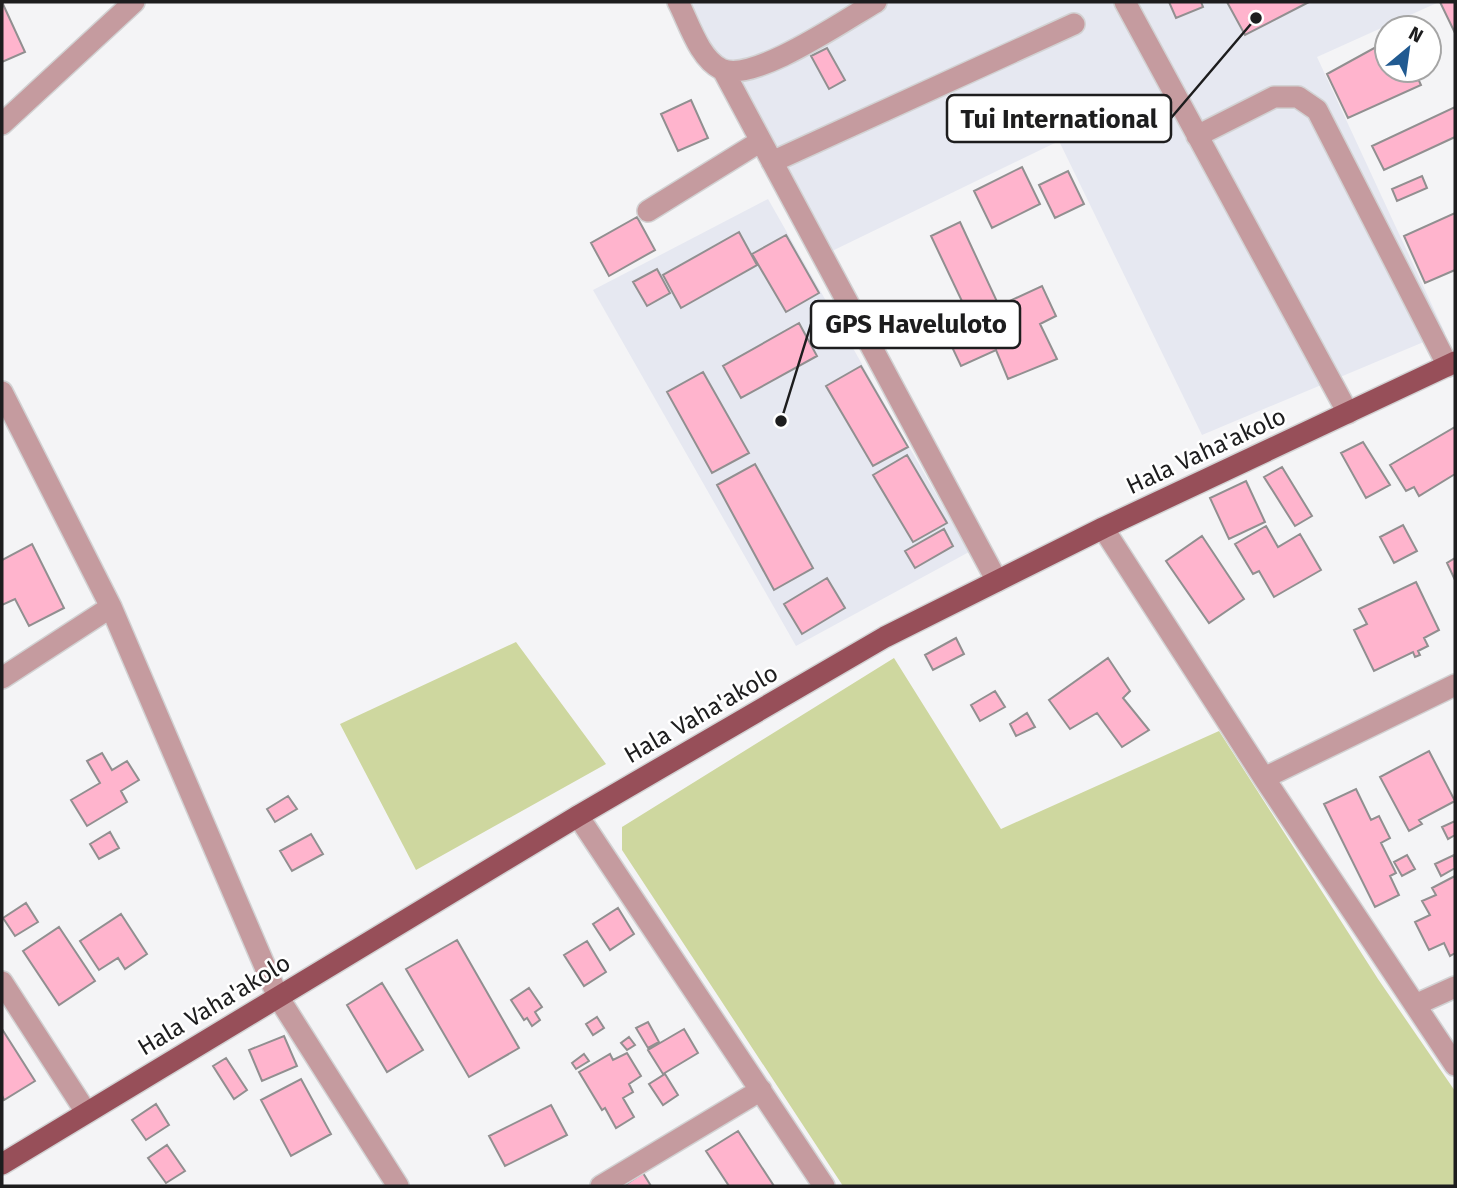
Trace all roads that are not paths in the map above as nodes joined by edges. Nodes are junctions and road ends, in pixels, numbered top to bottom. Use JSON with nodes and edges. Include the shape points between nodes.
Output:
{"nodes":[{"id":1,"x":134,"y":2,"type":"edge"},
{"id":2,"x":678,"y":2,"type":"edge"},
{"id":3,"x":876,"y":2,"type":"edge"},
{"id":4,"x":1125,"y":2,"type":"edge"},
{"id":5,"x":1074,"y":24,"type":"dead end"},
{"id":6,"x":723,"y":70,"type":"junction"},
{"id":7,"x":2,"y":124,"type":"edge"},
{"id":8,"x":1197,"y":136,"type":"junction"},
{"id":9,"x":761,"y":141,"type":"junction"},
{"id":10,"x":772,"y":162,"type":"junction"},
{"id":11,"x":648,"y":211,"type":"dead end"},
{"id":12,"x":1452,"y":364,"type":"edge"},
{"id":13,"x":2,"y":392,"type":"edge"},
{"id":14,"x":1348,"y":413,"type":"junction"},
{"id":15,"x":1103,"y":528,"type":"junction"},
{"id":16,"x":997,"y":581,"type":"junction"},
{"id":17,"x":111,"y":607,"type":"junction"},
{"id":18,"x":2,"y":678,"type":"edge"},
{"id":19,"x":1455,"y":685,"type":"edge"},
{"id":20,"x":1265,"y":778,"type":"junction"},
{"id":21,"x":578,"y":816,"type":"junction"},
{"id":22,"x":2,"y":982,"type":"edge"},
{"id":23,"x":1455,"y":986,"type":"edge"},
{"id":24,"x":278,"y":997,"type":"junction"},
{"id":25,"x":1415,"y":1005,"type":"junction"},
{"id":26,"x":1455,"y":1065,"type":"edge"},
{"id":27,"x":761,"y":1090,"type":"junction"},
{"id":28,"x":86,"y":1112,"type":"junction"},
{"id":29,"x":2,"y":1164,"type":"edge"},
{"id":30,"x":398,"y":1186,"type":"edge"},
{"id":31,"x":601,"y":1186,"type":"edge"},
{"id":32,"x":824,"y":1186,"type":"edge"}],
"edges":[{"from":1,"to":7,"type":"street"},
{"from":2,"to":6,"type":"street","via":[[705,55]]},
{"from":3,"to":6,"type":"street","via":[[771,63],[747,71]]},
{"from":4,"to":8,"type":"street"},
{"from":5,"to":10,"type":"street"},
{"from":6,"to":9,"type":"street"},
{"from":8,"to":12,"type":"street","via":[[1274,97],[1298,97],[1317,110]]},
{"from":8,"to":14,"type":"street"},
{"from":9,"to":10,"type":"street"},
{"from":9,"to":11,"type":"street"},
{"from":10,"to":16,"type":"street"},
{"from":12,"to":14,"type":"main road","name":"Hala Vaha'akolo"},
{"from":13,"to":17,"type":"street"},
{"from":14,"to":15,"type":"main road","name":"Hala Vaha'akolo"},
{"from":15,"to":16,"type":"main road","name":"Hala Vaha'akolo"},
{"from":15,"to":20,"type":"street"},
{"from":16,"to":21,"type":"main road","name":"Hala Vaha'akolo","via":[[885,637]]},
{"from":17,"to":18,"type":"street"},
{"from":17,"to":24,"type":"street"},
{"from":19,"to":20,"type":"street"},
{"from":20,"to":25,"type":"street"},
{"from":21,"to":24,"type":"main road","name":"Hala Vaha'akolo"},
{"from":21,"to":27,"type":"street"},
{"from":22,"to":28,"type":"street"},
{"from":23,"to":25,"type":"street"},
{"from":24,"to":28,"type":"main road","name":"Hala Vaha'akolo"},
{"from":24,"to":30,"type":"street"},
{"from":25,"to":26,"type":"street"},
{"from":27,"to":31,"type":"street"},
{"from":27,"to":32,"type":"street"},
{"from":28,"to":29,"type":"main road","name":"Hala Vaha'akolo"}]}
